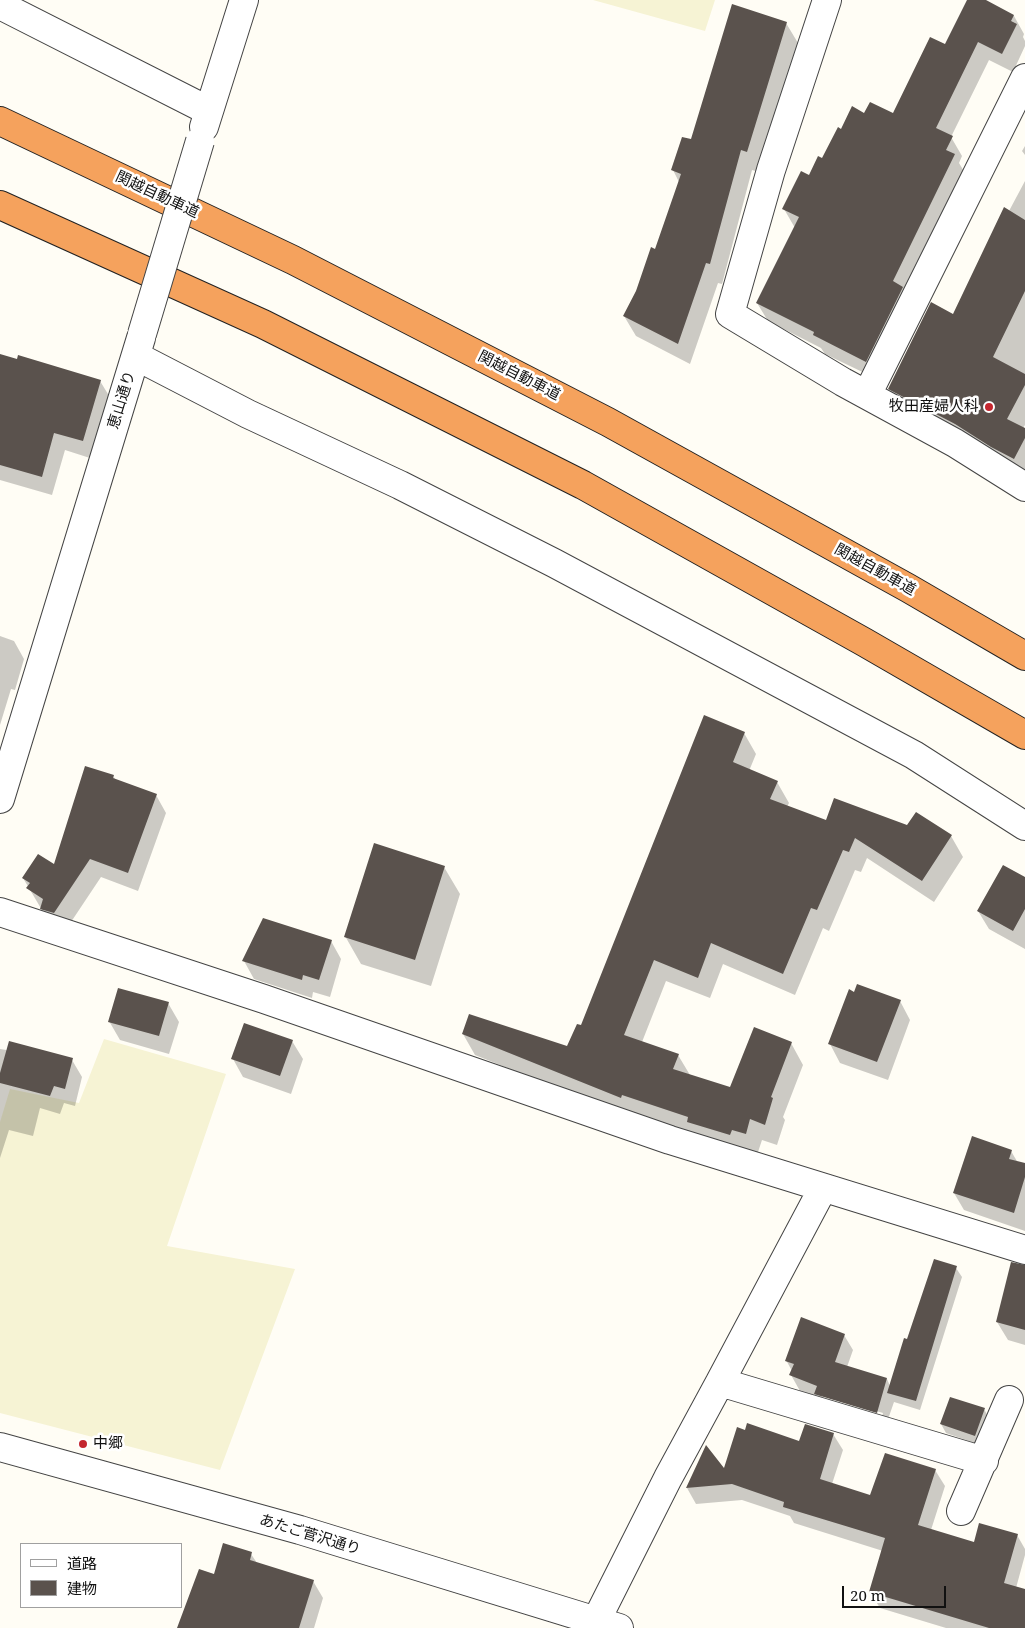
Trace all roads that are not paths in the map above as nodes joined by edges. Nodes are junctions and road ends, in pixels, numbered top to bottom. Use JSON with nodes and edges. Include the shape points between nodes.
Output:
{"nodes":[{"id":1,"x":244,"y":0,"type":"edge"},
{"id":2,"x":827,"y":0,"type":"edge"},
{"id":3,"x":0,"y":5,"type":"edge"},
{"id":4,"x":1025,"y":78,"type":"edge"},
{"id":5,"x":209,"y":111,"type":"junction"},
{"id":6,"x":0,"y":121,"type":"edge"},
{"id":7,"x":0,"y":205,"type":"edge"},
{"id":8,"x":139,"y":345,"type":"junction"},
{"id":9,"x":867,"y":395,"type":"junction"},
{"id":10,"x":1025,"y":487,"type":"edge"},
{"id":11,"x":1025,"y":656,"type":"edge"},
{"id":12,"x":1025,"y":735,"type":"edge"},
{"id":13,"x":0,"y":799,"type":"edge"},
{"id":14,"x":1025,"y":826,"type":"edge"},
{"id":15,"x":0,"y":912,"type":"edge"},
{"id":16,"x":823,"y":1188,"type":"junction"},
{"id":17,"x":1025,"y":1250,"type":"edge"},
{"id":18,"x":720,"y":1382,"type":"junction"},
{"id":19,"x":1009,"y":1400,"type":"dead end"},
{"id":20,"x":0,"y":1447,"type":"edge"},
{"id":21,"x":984,"y":1461,"type":"junction"},
{"id":22,"x":961,"y":1511,"type":"dead end"},
{"id":23,"x":607,"y":1625,"type":"edge"}],
"edges":[{"from":1,"to":5,"type":"street","name":"恵山通り"},
{"from":2,"to":9,"type":"street","via":[[771,170],[730,314]]},
{"from":3,"to":5,"type":"street"},
{"from":4,"to":9,"type":"street"},
{"from":5,"to":8,"type":"street","name":"恵山通り","bridge":true},
{"from":6,"to":11,"type":"highway","name":"関越自動車道","via":[[293,260],[608,422]]},
{"from":7,"to":12,"type":"highway","via":[[263,324],[583,485]]},
{"from":8,"to":13,"type":"street","name":"恵山通り"},
{"from":8,"to":14,"type":"street","via":[[248,414],[572,573],[914,755]]},
{"from":9,"to":10,"type":"street","via":[[955,443]]},
{"from":15,"to":16,"type":"street","via":[[264,999],[670,1140]]},
{"from":16,"to":17,"type":"street"},
{"from":16,"to":18,"type":"street"},
{"from":18,"to":21,"type":"street"},
{"from":18,"to":23,"type":"street","via":[[668,1478]]},
{"from":19,"to":21,"type":"street"},
{"from":20,"to":23,"type":"street","name":"あたご菅沢通り","via":[[300,1530]]},
{"from":21,"to":22,"type":"street"}]}
